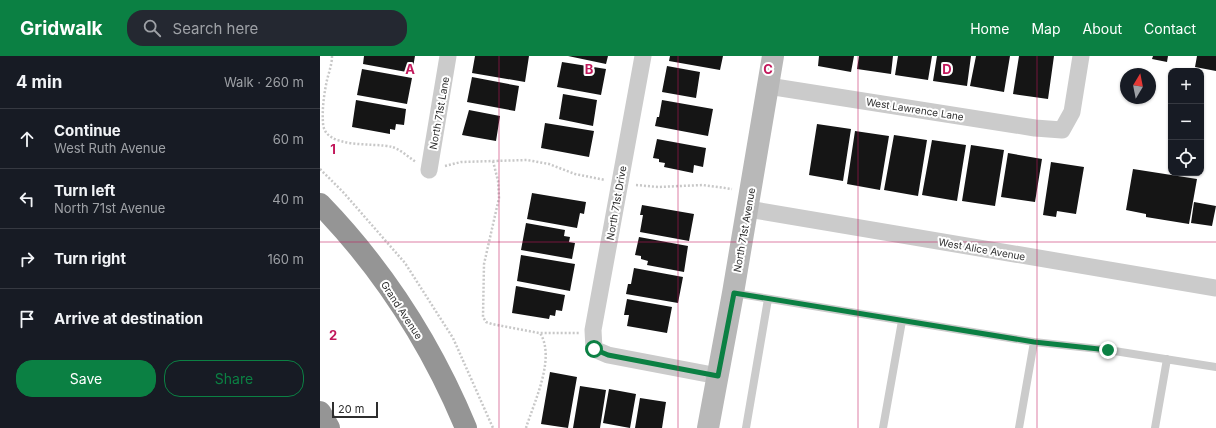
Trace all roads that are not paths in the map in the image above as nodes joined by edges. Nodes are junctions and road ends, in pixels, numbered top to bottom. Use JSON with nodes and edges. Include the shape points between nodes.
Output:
{"nodes":[{"id":1,"x":448,"y":56,"type":"edge"},
{"id":2,"x":643,"y":56,"type":"edge"},
{"id":3,"x":773,"y":56,"type":"edge"},
{"id":4,"x":1081,"y":56,"type":"edge"},
{"id":5,"x":768,"y":86,"type":"junction"},
{"id":6,"x":429,"y":170,"type":"road end"},
{"id":7,"x":750,"y":200,"type":"junction"},
{"id":8,"x":320,"y":204,"type":"edge"},
{"id":9,"x":1216,"y":288,"type":"edge"},
{"id":10,"x":734,"y":293,"type":"junction"},
{"id":11,"x":768,"y":299,"type":"junction"},
{"id":12,"x":902,"y":321,"type":"junction"},
{"id":13,"x":1034,"y":342,"type":"junction"},
{"id":14,"x":1167,"y":359,"type":"junction"},
{"id":15,"x":1216,"y":367,"type":"edge"},
{"id":16,"x":718,"y":376,"type":"junction"},
{"id":17,"x":320,"y":412,"type":"edge"},
{"id":18,"x":329,"y":428,"type":"edge"},
{"id":19,"x":466,"y":428,"type":"edge"},
{"id":20,"x":708,"y":428,"type":"edge"},
{"id":21,"x":746,"y":428,"type":"edge"},
{"id":22,"x":883,"y":428,"type":"edge"},
{"id":23,"x":1019,"y":428,"type":"edge"},
{"id":24,"x":1155,"y":428,"type":"edge"}],
"edges":[{"from":1,"to":6,"type":"street","name":"North 71st Lane"},
{"from":2,"to":16,"type":"street","name":"North 71st Drive","via":[[593,342],[608,355]]},
{"from":3,"to":5,"type":"street","name":"North 71st Avenue"},
{"from":4,"to":5,"type":"street","name":"West Lawrence Lane","via":[[1072,112],[1062,130],[1035,128]]},
{"from":5,"to":7,"type":"street","name":"North 71st Avenue"},
{"from":7,"to":9,"type":"street","name":"West Alice Avenue"},
{"from":7,"to":10,"type":"street","name":"North 71st Avenue"},
{"from":8,"to":19,"type":"highway","name":"Grand Avenue","via":[[362,252],[403,309],[432,358]]},
{"from":10,"to":11,"type":"lane"},
{"from":10,"to":16,"type":"street","name":"North 71st Avenue"},
{"from":11,"to":12,"type":"lane"},
{"from":11,"to":21,"type":"lane"},
{"from":12,"to":13,"type":"lane"},
{"from":12,"to":22,"type":"lane"},
{"from":13,"to":14,"type":"lane"},
{"from":13,"to":23,"type":"lane"},
{"from":14,"to":15,"type":"lane"},
{"from":14,"to":24,"type":"lane"},
{"from":16,"to":20,"type":"street","name":"North 71st Avenue"},
{"from":17,"to":18,"type":"highway"}]}
